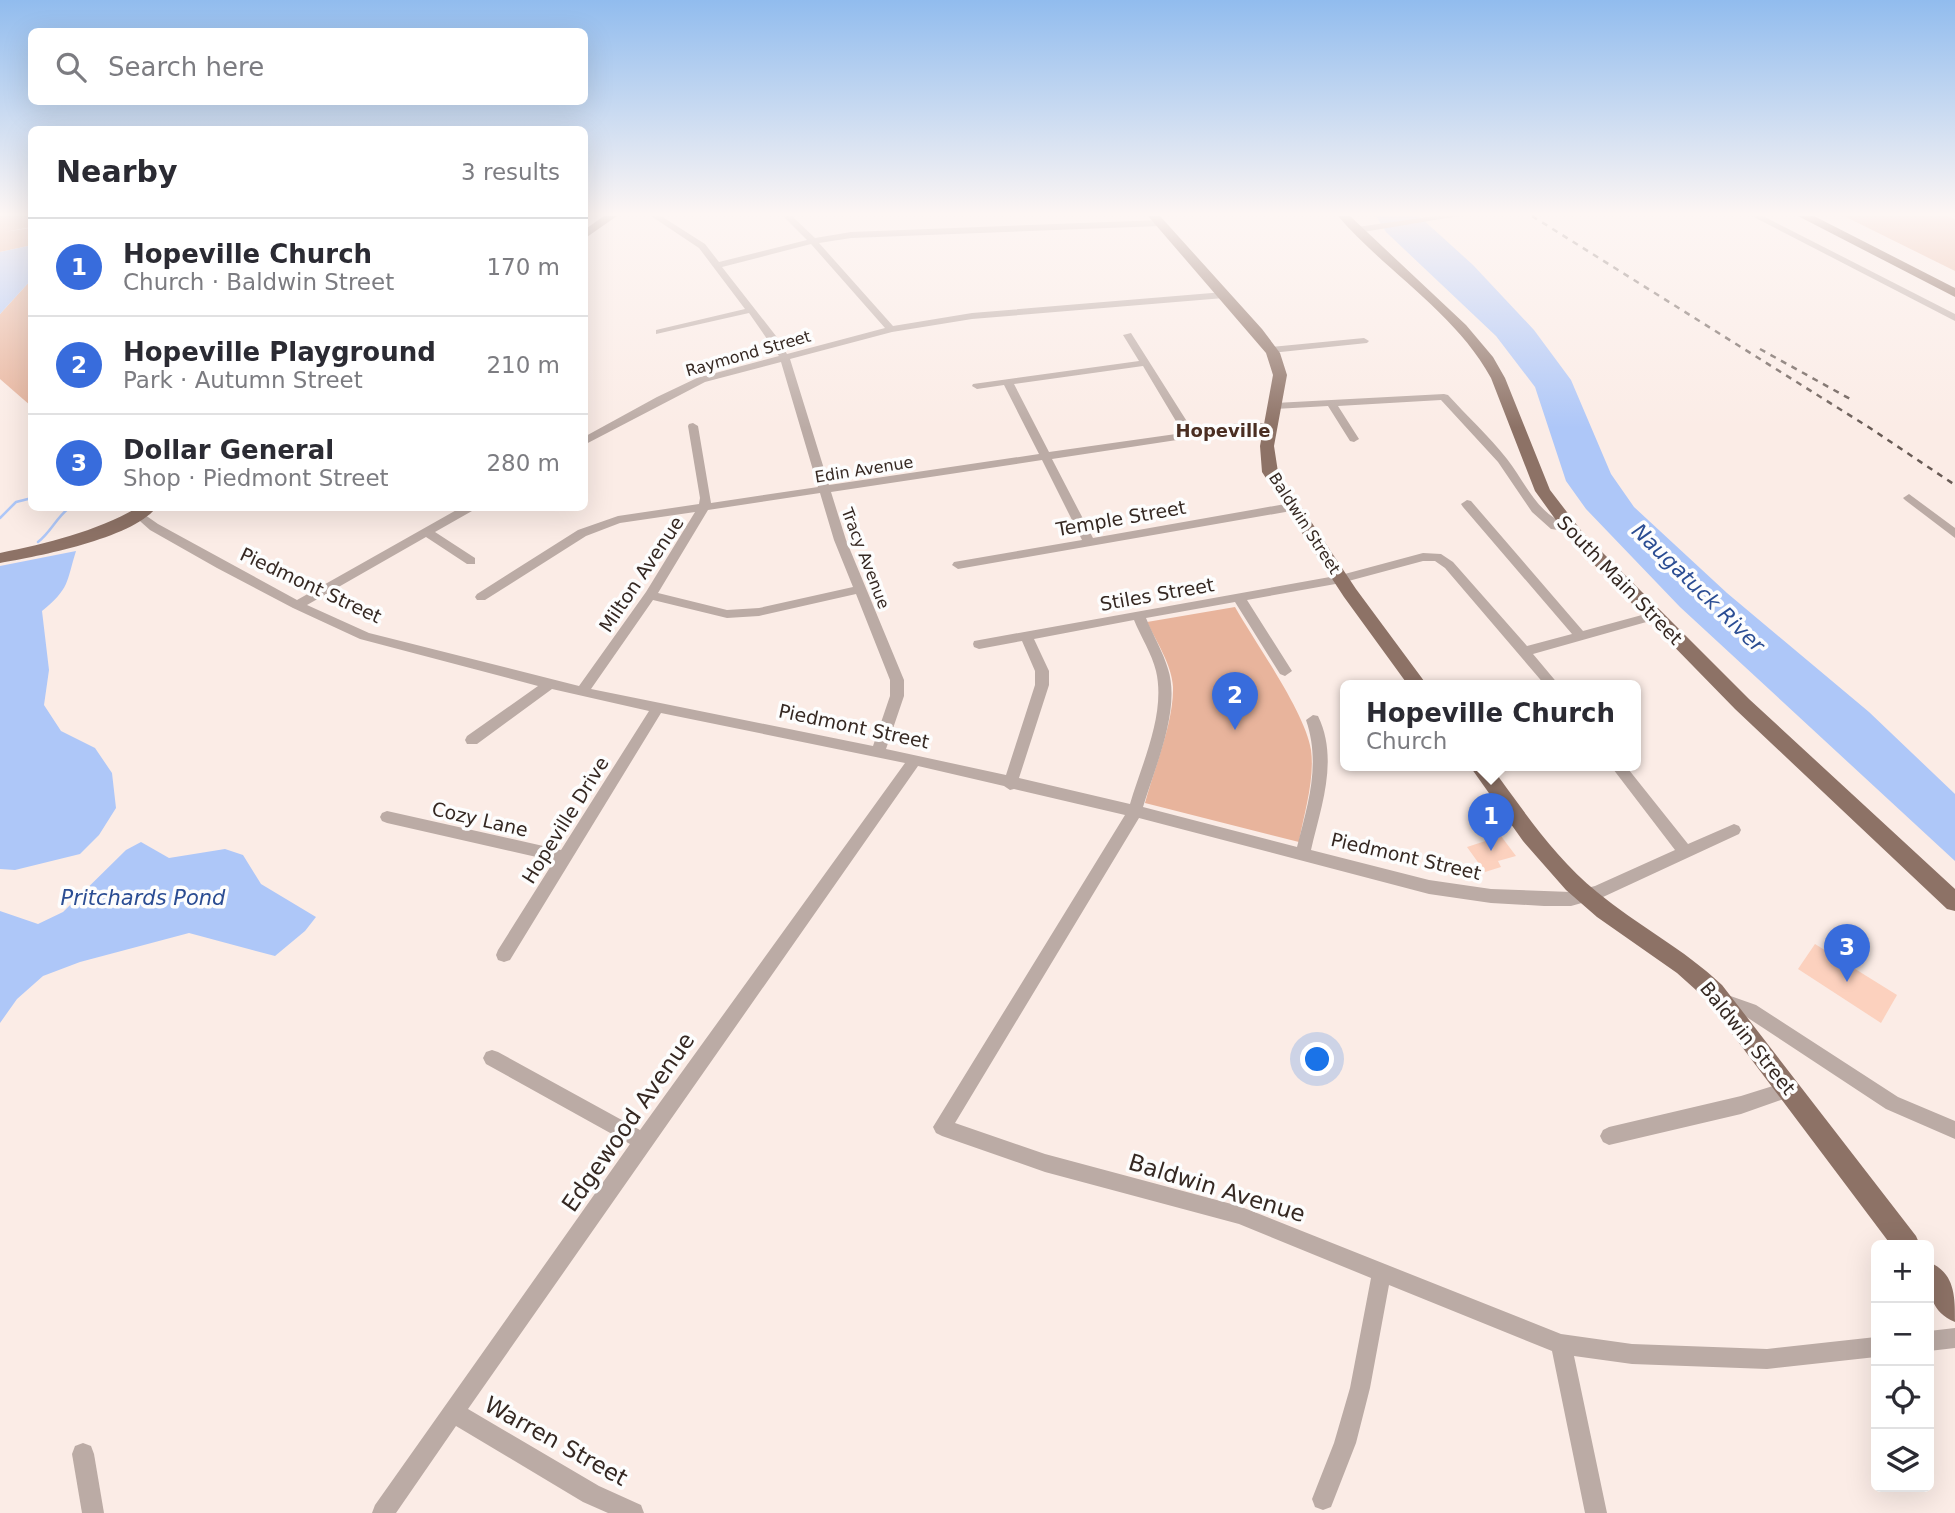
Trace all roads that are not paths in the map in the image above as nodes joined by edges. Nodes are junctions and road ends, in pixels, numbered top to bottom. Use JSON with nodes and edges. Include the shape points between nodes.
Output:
{"nodes":[{"id":1,"x":734,"y":287,"type":"edge"},
{"id":2,"x":853,"y":287,"type":"edge"},
{"id":3,"x":1216,"y":287,"type":"edge"},
{"id":4,"x":1417,"y":287,"type":"edge"},
{"id":5,"x":1894,"y":287,"type":"edge"},
{"id":6,"x":1224,"y":295,"type":"junction"},
{"id":7,"x":751,"y":310,"type":"junction"},
{"id":8,"x":1955,"y":318,"type":"edge"},
{"id":9,"x":891,"y":330,"type":"junction"},
{"id":10,"x":659,"y":332,"type":"dead end"},
{"id":11,"x":1128,"y":335,"type":"dead end"},
{"id":12,"x":1364,"y":341,"type":"dead end"},
{"id":13,"x":1271,"y":350,"type":"junction"},
{"id":14,"x":784,"y":357,"type":"junction"},
{"id":15,"x":1146,"y":363,"type":"junction"},
{"id":16,"x":1008,"y":383,"type":"junction"},
{"id":17,"x":976,"y":386,"type":"dead end"},
{"id":18,"x":1331,"y":403,"type":"junction"},
{"id":19,"x":1275,"y":406,"type":"junction"},
{"id":20,"x":693,"y":426,"type":"dead end"},
{"id":21,"x":1270,"y":427,"type":"junction"},
{"id":22,"x":1190,"y":435,"type":"junction"},
{"id":23,"x":1353,"y":439,"type":"dead end"},
{"id":24,"x":588,"y":440,"type":"edge"},
{"id":25,"x":1046,"y":457,"type":"junction"},
{"id":26,"x":825,"y":491,"type":"junction"},
{"id":27,"x":1909,"y":498,"type":"dead end"},
{"id":28,"x":1467,"y":504,"type":"dead end"},
{"id":29,"x":705,"y":507,"type":"junction"},
{"id":30,"x":1291,"y":507,"type":"junction"},
{"id":31,"x":138,"y":511,"type":"edge"},
{"id":32,"x":141,"y":511,"type":"edge"},
{"id":33,"x":463,"y":511,"type":"edge"},
{"id":34,"x":1569,"y":529,"type":"junction"},
{"id":35,"x":426,"y":531,"type":"junction"},
{"id":36,"x":1955,"y":534,"type":"edge"},
{"id":37,"x":1088,"y":540,"type":"junction"},
{"id":38,"x":0,"y":558,"type":"edge"},
{"id":39,"x":471,"y":561,"type":"dead end"},
{"id":40,"x":958,"y":565,"type":"dead end"},
{"id":41,"x":1341,"y":579,"type":"junction"},
{"id":42,"x":861,"y":589,"type":"junction"},
{"id":43,"x":650,"y":595,"type":"junction"},
{"id":44,"x":481,"y":597,"type":"dead end"},
{"id":45,"x":1239,"y":598,"type":"junction"},
{"id":46,"x":297,"y":605,"type":"junction"},
{"id":47,"x":1653,"y":616,"type":"junction"},
{"id":48,"x":1139,"y":617,"type":"junction"},
{"id":49,"x":1580,"y":634,"type":"junction"},
{"id":50,"x":1027,"y":637,"type":"junction"},
{"id":51,"x":979,"y":644,"type":"dead end"},
{"id":52,"x":1526,"y":651,"type":"junction"},
{"id":53,"x":1285,"y":671,"type":"dead end"},
{"id":54,"x":1414,"y":680,"type":"edge"},
{"id":55,"x":1549,"y":680,"type":"edge"},
{"id":56,"x":550,"y":684,"type":"junction"},
{"id":57,"x":582,"y":692,"type":"junction"},
{"id":58,"x":659,"y":706,"type":"junction"},
{"id":59,"x":1313,"y":720,"type":"dead end"},
{"id":60,"x":472,"y":740,"type":"dead end"},
{"id":61,"x":878,"y":753,"type":"junction"},
{"id":62,"x":915,"y":760,"type":"junction"},
{"id":63,"x":1484,"y":771,"type":"edge"},
{"id":64,"x":1622,"y":771,"type":"edge"},
{"id":65,"x":1010,"y":784,"type":"junction"},
{"id":66,"x":1135,"y":811,"type":"junction"},
{"id":67,"x":387,"y":817,"type":"dead end"},
{"id":68,"x":1734,"y":830,"type":"dead end"},
{"id":69,"x":1685,"y":851,"type":"junction"},
{"id":70,"x":1303,"y":854,"type":"junction"},
{"id":71,"x":565,"y":857,"type":"junction"},
{"id":72,"x":1587,"y":897,"type":"junction"},
{"id":73,"x":1954,"y":900,"type":"edge"},
{"id":74,"x":504,"y":955,"type":"dead end"},
{"id":75,"x":1721,"y":1001,"type":"junction"},
{"id":76,"x":492,"y":1058,"type":"dead end"},
{"id":77,"x":1789,"y":1089,"type":"junction"},
{"id":78,"x":1955,"y":1130,"type":"edge"},
{"id":79,"x":1609,"y":1136,"type":"dead end"},
{"id":80,"x":643,"y":1141,"type":"junction"},
{"id":81,"x":1902,"y":1240,"type":"edge"},
{"id":82,"x":1382,"y":1271,"type":"junction"},
{"id":83,"x":1934,"y":1281,"type":"edge"},
{"id":84,"x":1955,"y":1308,"type":"edge"},
{"id":85,"x":1955,"y":1338,"type":"edge"},
{"id":86,"x":1934,"y":1340,"type":"edge"},
{"id":87,"x":1561,"y":1344,"type":"junction"},
{"id":88,"x":1871,"y":1348,"type":"edge"},
{"id":89,"x":454,"y":1413,"type":"junction"},
{"id":90,"x":83,"y":1454,"type":"dead end"},
{"id":91,"x":1324,"y":1499,"type":"dead end"},
{"id":92,"x":93,"y":1513,"type":"edge"},
{"id":93,"x":383,"y":1513,"type":"edge"},
{"id":94,"x":633,"y":1513,"type":"edge"},
{"id":95,"x":1596,"y":1513,"type":"edge"}],
"edges":[{"from":1,"to":7,"type":"street","name":"Tracy Avenue"},
{"from":2,"to":9,"type":"street"},
{"from":3,"to":6,"type":"main road","name":"Baldwin Street"},
{"from":4,"to":34,"type":"main road","name":"South Main Street","via":[[1488,360],[1539,484]]},
{"from":5,"to":8,"type":"street"},
{"from":6,"to":9,"type":"street","name":"Raymond Street","via":[[972,316]]},
{"from":6,"to":13,"type":"main road","name":"Baldwin Street"},
{"from":7,"to":10,"type":"street"},
{"from":7,"to":14,"type":"street","name":"Tracy Avenue"},
{"from":9,"to":14,"type":"street","name":"Raymond Street"},
{"from":11,"to":15,"type":"street"},
{"from":12,"to":13,"type":"street"},
{"from":13,"to":19,"type":"main road","name":"Baldwin Street","via":[[1280,375]]},
{"from":14,"to":24,"type":"street","name":"Raymond Street","via":[[682,388]]},
{"from":14,"to":26,"type":"street","name":"Tracy Avenue"},
{"from":15,"to":16,"type":"street"},
{"from":15,"to":22,"type":"street"},
{"from":16,"to":17,"type":"street"},
{"from":16,"to":25,"type":"street"},
{"from":18,"to":19,"type":"street"},
{"from":18,"to":23,"type":"street"},
{"from":18,"to":34,"type":"street","via":[[1444,397],[1502,460],[1536,509],[1555,526]]},
{"from":19,"to":21,"type":"main road","name":"Baldwin Street"},
{"from":20,"to":29,"type":"street","name":"Milton Avenue"},
{"from":21,"to":22,"type":"street","name":"Edin Avenue"},
{"from":21,"to":30,"type":"main road","name":"Baldwin Street","via":[[1269,468]]},
{"from":22,"to":25,"type":"street","name":"Edin Avenue"},
{"from":25,"to":26,"type":"street","name":"Edin Avenue"},
{"from":25,"to":37,"type":"street"},
{"from":26,"to":29,"type":"street","name":"Edin Avenue"},
{"from":26,"to":42,"type":"street","name":"Tracy Avenue"},
{"from":27,"to":36,"type":"street"},
{"from":28,"to":49,"type":"street"},
{"from":29,"to":43,"type":"street","name":"Milton Avenue"},
{"from":29,"to":44,"type":"street","name":"Edin Avenue","via":[[599,525]]},
{"from":30,"to":37,"type":"street","name":"Temple Street"},
{"from":30,"to":41,"type":"main road","name":"Baldwin Street"},
{"from":31,"to":38,"type":"main road","via":[[105,532],[77,542]]},
{"from":32,"to":46,"type":"street","name":"Piedmont Street","via":[[154,527]]},
{"from":33,"to":35,"type":"street"},
{"from":34,"to":47,"type":"main road","name":"South Main Street"},
{"from":35,"to":39,"type":"street"},
{"from":35,"to":46,"type":"street"},
{"from":37,"to":40,"type":"street","name":"Temple Street"},
{"from":41,"to":45,"type":"street","name":"Stiles Street"},
{"from":41,"to":52,"type":"street","name":"Stiles Street","via":[[1423,556],[1437,557]]},
{"from":41,"to":54,"type":"main road","name":"Baldwin Street"},
{"from":42,"to":43,"type":"street","via":[[758,612],[727,614]]},
{"from":42,"to":61,"type":"street","name":"Tracy Avenue","via":[[897,680],[897,696]]},
{"from":43,"to":57,"type":"street","name":"Milton Avenue"},
{"from":45,"to":48,"type":"street","name":"Stiles Street"},
{"from":45,"to":53,"type":"street"},
{"from":46,"to":56,"type":"street","name":"Piedmont Street","via":[[365,636]]},
{"from":47,"to":49,"type":"street"},
{"from":47,"to":73,"type":"main road","name":"South Main Street","via":[[1820,780]]},
{"from":48,"to":50,"type":"street","name":"Stiles Street"},
{"from":48,"to":66,"type":"street","via":[[1162,670],[1165,695]]},
{"from":49,"to":52,"type":"street"},
{"from":50,"to":51,"type":"street","name":"Stiles Street"},
{"from":50,"to":65,"type":"street","via":[[1042,671],[1042,685]]},
{"from":52,"to":55,"type":"street"},
{"from":56,"to":57,"type":"street","name":"Piedmont Street"},
{"from":56,"to":60,"type":"street"},
{"from":57,"to":58,"type":"street","name":"Piedmont Street"},
{"from":58,"to":61,"type":"street","name":"Piedmont Street"},
{"from":58,"to":71,"type":"street","name":"Hopeville Drive"},
{"from":59,"to":70,"type":"street","via":[[1320,734],[1321,764]]},
{"from":61,"to":62,"type":"street","name":"Piedmont Street"},
{"from":62,"to":65,"type":"street","name":"Piedmont Street"},
{"from":62,"to":80,"type":"street","name":"Edgewood Avenue"},
{"from":63,"to":72,"type":"main road","name":"Baldwin Street"},
{"from":64,"to":69,"type":"street"},
{"from":65,"to":66,"type":"street","name":"Piedmont Street"},
{"from":66,"to":70,"type":"street","name":"Piedmont Street"},
{"from":66,"to":82,"type":"street","name":"Baldwin Avenue","via":[[942,1127],[1045,1163],[1239,1215]]},
{"from":67,"to":71,"type":"street","name":"Cozy Lane"},
{"from":68,"to":69,"type":"street"},
{"from":69,"to":72,"type":"street"},
{"from":70,"to":72,"type":"street","name":"Piedmont Street","via":[[1446,890],[1525,898]]},
{"from":71,"to":74,"type":"street","name":"Hopeville Drive"},
{"from":72,"to":75,"type":"main road","name":"Baldwin Street","via":[[1688,967]]},
{"from":75,"to":77,"type":"main road","name":"Baldwin Street"},
{"from":75,"to":78,"type":"street","via":[[1750,1010],[1892,1103]]},
{"from":76,"to":80,"type":"street"},
{"from":77,"to":79,"type":"street"},
{"from":77,"to":81,"type":"main road","name":"Baldwin Street"},
{"from":80,"to":89,"type":"street","name":"Edgewood Avenue"},
{"from":82,"to":87,"type":"street","name":"Baldwin Avenue"},
{"from":82,"to":91,"type":"street","via":[[1360,1388]]},
{"from":83,"to":84,"type":"main road"},
{"from":85,"to":86,"type":"street"},
{"from":87,"to":88,"type":"street","name":"Baldwin Avenue","via":[[1632,1354],[1767,1359]]},
{"from":87,"to":95,"type":"street"},
{"from":89,"to":93,"type":"street","name":"Edgewood Avenue"},
{"from":89,"to":94,"type":"street","name":"Warren Street","via":[[591,1494]]},
{"from":90,"to":92,"type":"street"}]}
